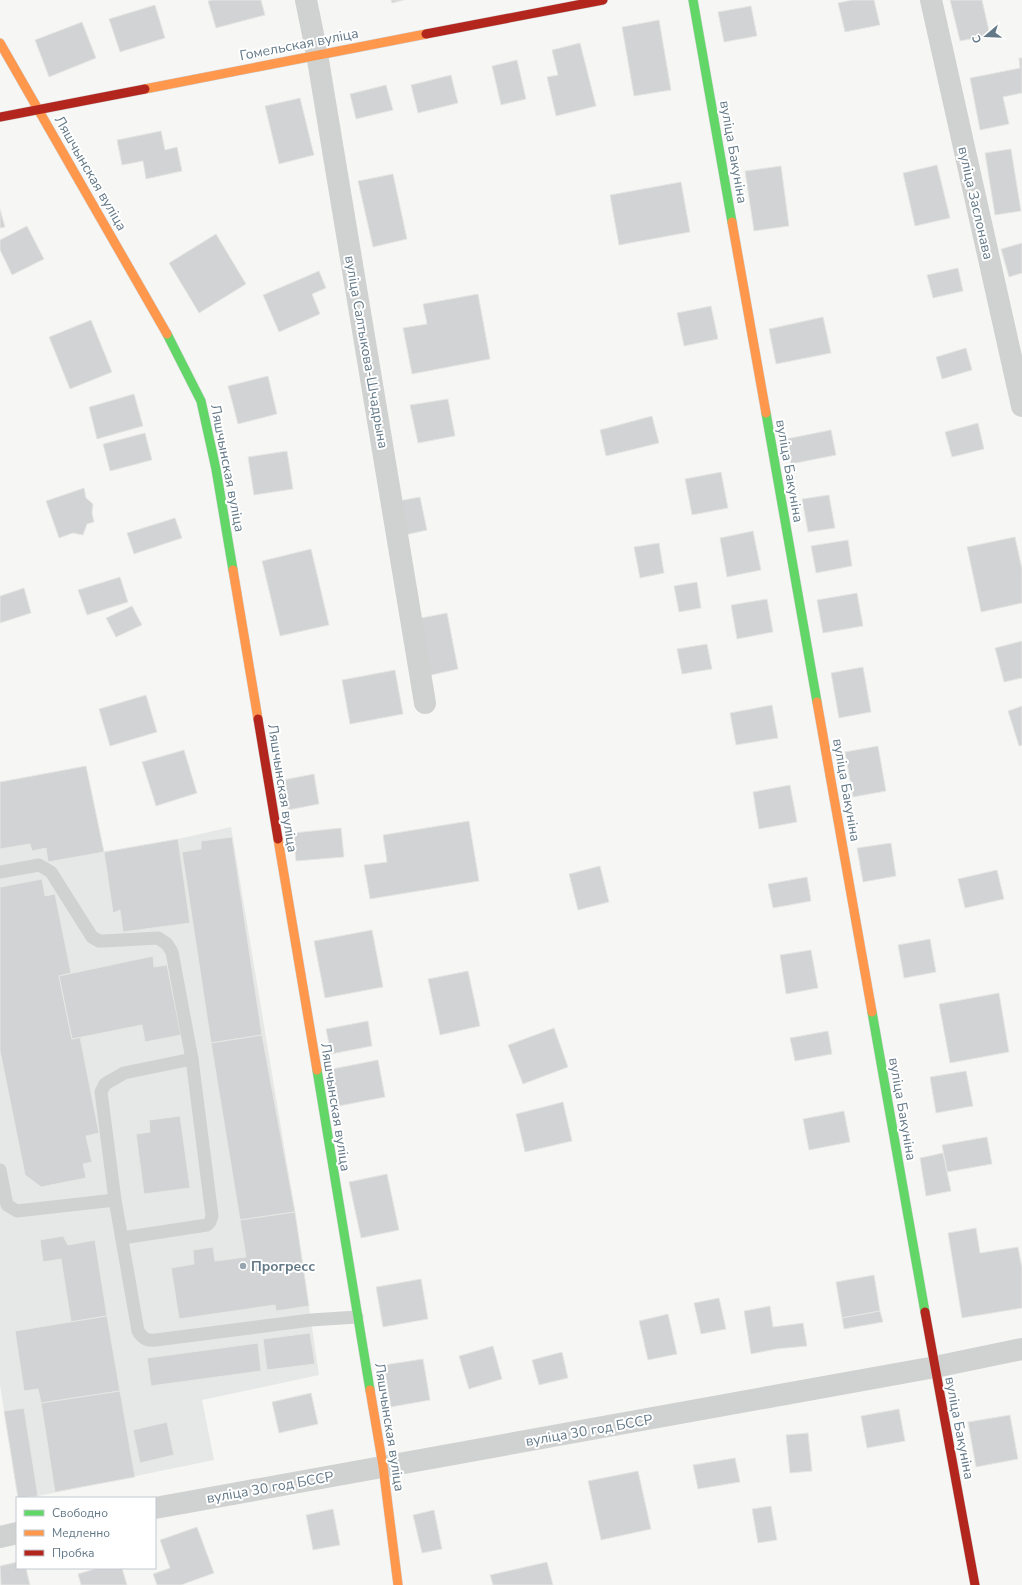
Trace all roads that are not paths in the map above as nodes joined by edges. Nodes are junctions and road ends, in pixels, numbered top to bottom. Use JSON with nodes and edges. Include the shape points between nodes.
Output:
{"nodes":[{"id":1,"x":306,"y":0,"type":"edge"},
{"id":2,"x":603,"y":0,"type":"edge"},
{"id":3,"x":693,"y":0,"type":"edge"},
{"id":4,"x":931,"y":0,"type":"edge"},
{"id":5,"x":0,"y":43,"type":"edge"},
{"id":6,"x":317,"y":54,"type":"junction"},
{"id":7,"x":37,"y":109,"type":"junction"},
{"id":8,"x":0,"y":117,"type":"edge"},
{"id":9,"x":1022,"y":406,"type":"edge"},
{"id":10,"x":425,"y":704,"type":"dead end"},
{"id":11,"x":0,"y":872,"type":"edge"},
{"id":12,"x":192,"y":1059,"type":"junction"},
{"id":13,"x":0,"y":1170,"type":"edge"},
{"id":14,"x":115,"y":1200,"type":"junction"},
{"id":15,"x":122,"y":1238,"type":"junction"},
{"id":16,"x":357,"y":1317,"type":"junction"},
{"id":17,"x":1022,"y":1349,"type":"edge"},
{"id":18,"x":934,"y":1367,"type":"junction"},
{"id":19,"x":383,"y":1466,"type":"junction"},
{"id":20,"x":156,"y":1508,"type":"edge"},
{"id":21,"x":16,"y":1534,"type":"edge"},
{"id":22,"x":0,"y":1537,"type":"edge"},
{"id":23,"x":398,"y":1585,"type":"edge"},
{"id":24,"x":975,"y":1585,"type":"edge"}],
"edges":[{"from":1,"to":6,"type":"street","name":"вуліца Салтыкова-Шчадрына"},
{"from":2,"to":6,"type":"street","name":"Гомельская вуліца"},
{"from":3,"to":18,"type":"street","name":"вуліца Бакуніна"},
{"from":4,"to":9,"type":"street","name":"вуліца Заслонава"},
{"from":5,"to":7,"type":"street","name":"Ляшчынская вуліца"},
{"from":6,"to":7,"type":"street","name":"Гомельская вуліца"},
{"from":6,"to":10,"type":"street","name":"вуліца Салтыкова-Шчадрына"},
{"from":7,"to":8,"type":"street","name":"Гомельская вуліца"},
{"from":7,"to":16,"type":"street","name":"Ляшчынская вуліца","via":[[155,312],[201,401],[216,469]]},
{"from":11,"to":12,"type":"lane","via":[[39,865],[46,868],[92,938],[99,941],[158,938],[167,944],[172,952]]},
{"from":12,"to":14,"type":"lane","via":[[124,1073],[105,1084],[101,1092]]},
{"from":12,"to":15,"type":"lane","via":[[212,1216],[210,1222],[207,1225]]},
{"from":13,"to":14,"type":"lane","via":[[7,1206],[17,1211]]},
{"from":14,"to":15,"type":"lane"},
{"from":15,"to":16,"type":"lane","via":[[138,1331],[142,1338],[148,1340],[311,1320]]},
{"from":16,"to":19,"type":"street","name":"Ляшчынская вуліца"},
{"from":17,"to":18,"type":"street","name":"вуліца 30 год БССР"},
{"from":18,"to":19,"type":"street","name":"вуліца 30 год БССР"},
{"from":18,"to":24,"type":"street","name":"вуліца Бакуніна"},
{"from":19,"to":20,"type":"street","name":"вуліца 30 год БССР"},
{"from":19,"to":23,"type":"street","name":"Ляшчынская вуліца"},
{"from":21,"to":22,"type":"street"}]}
